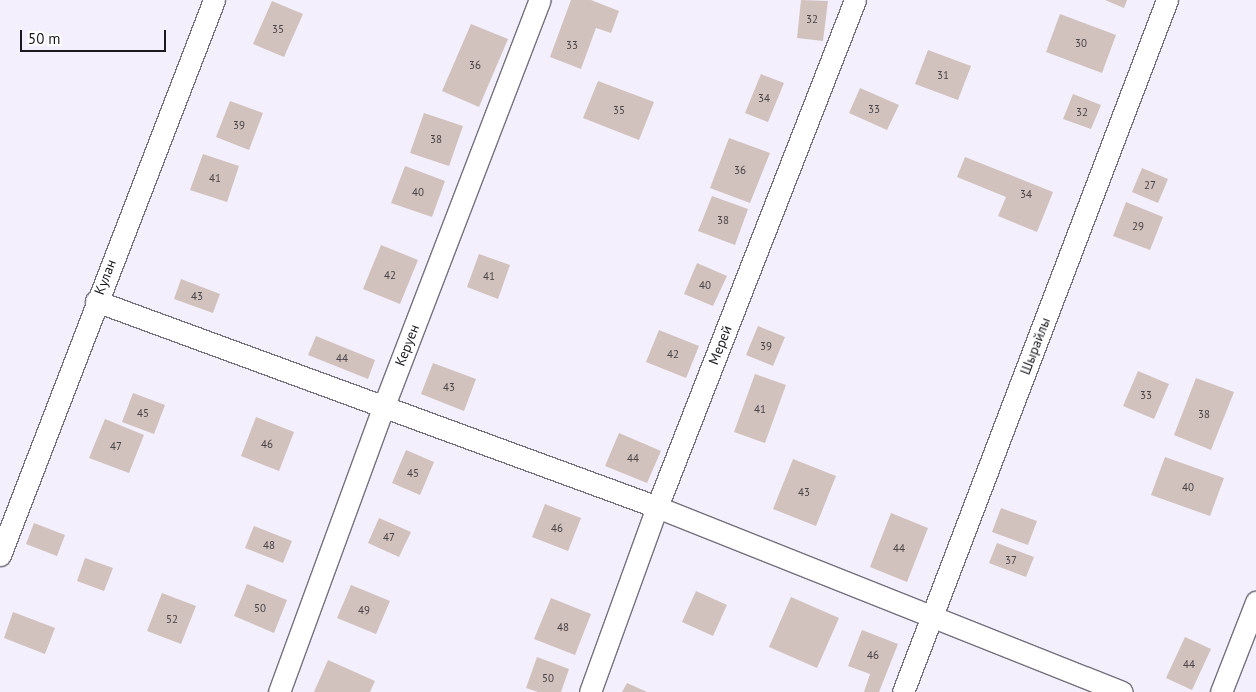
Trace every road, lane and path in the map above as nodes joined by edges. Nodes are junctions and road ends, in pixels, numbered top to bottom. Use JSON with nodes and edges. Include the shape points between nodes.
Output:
{"nodes":[{"id":1,"x":214,"y":0,"type":"edge"},
{"id":2,"x":540,"y":0,"type":"edge"},
{"id":3,"x":855,"y":0,"type":"edge"},
{"id":4,"x":1167,"y":0,"type":"edge"},
{"id":5,"x":96,"y":301,"type":"junction"},
{"id":6,"x":383,"y":408,"type":"junction"},
{"id":7,"x":657,"y":507,"type":"junction"},
{"id":8,"x":0,"y":555,"type":"edge"},
{"id":9,"x":1256,"y":602,"type":"edge"},
{"id":10,"x":932,"y":616,"type":"junction"},
{"id":11,"x":279,"y":692,"type":"edge"},
{"id":12,"x":590,"y":692,"type":"edge"},
{"id":13,"x":903,"y":692,"type":"edge"},
{"id":14,"x":1122,"y":692,"type":"edge"},
{"id":15,"x":1221,"y":692,"type":"edge"}],
"edges":[{"from":1,"to":5,"type":"street","name":"Кулан"},
{"from":2,"to":6,"type":"street","name":"Керуен"},
{"from":3,"to":7,"type":"street","name":"Мерей"},
{"from":4,"to":10,"type":"street","name":"Шырайлы"},
{"from":5,"to":6,"type":"street"},
{"from":5,"to":8,"type":"street","name":"Кулан"},
{"from":6,"to":7,"type":"street"},
{"from":6,"to":11,"type":"street","name":"Керуен"},
{"from":7,"to":10,"type":"street"},
{"from":7,"to":12,"type":"street","name":"Мерей"},
{"from":9,"to":15,"type":"street"},
{"from":10,"to":13,"type":"street","name":"Шырайлы"},
{"from":10,"to":14,"type":"street"}]}
